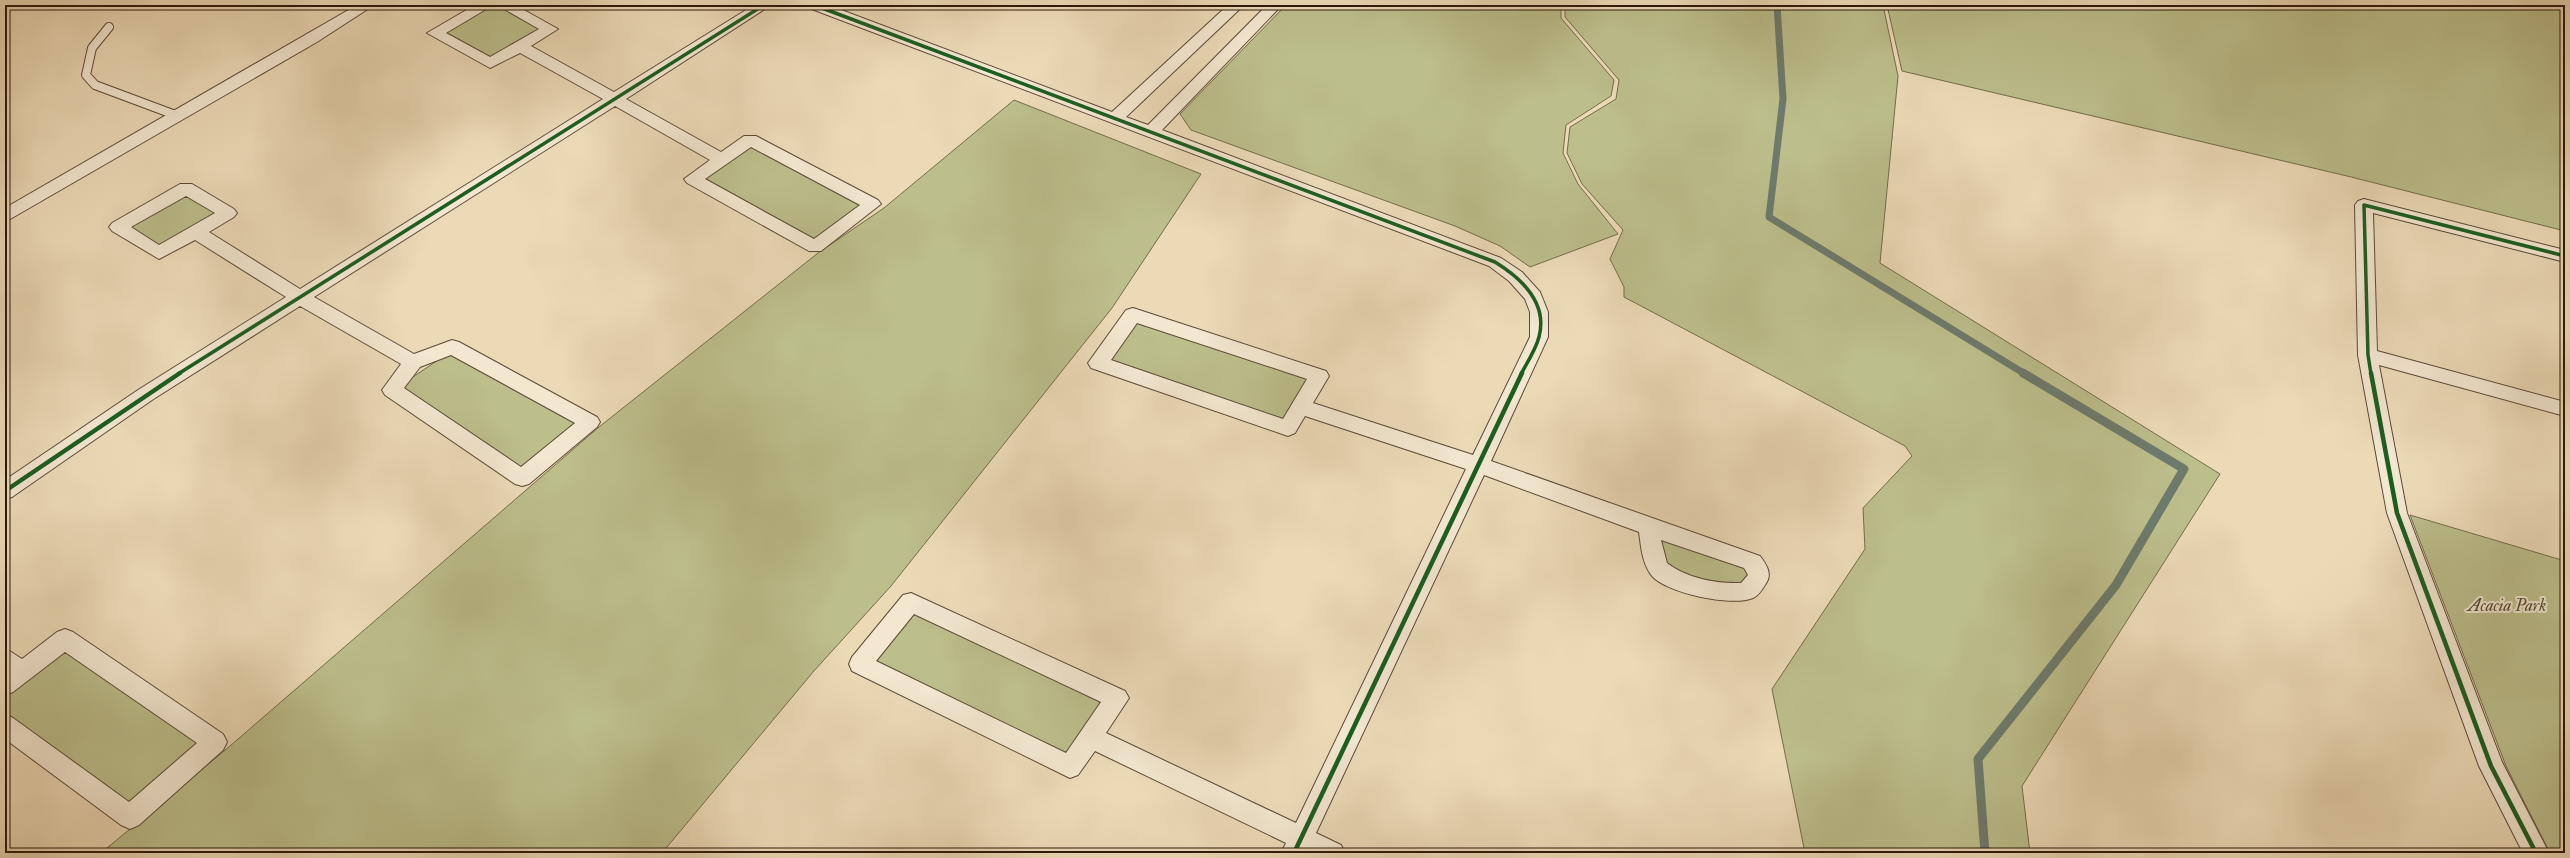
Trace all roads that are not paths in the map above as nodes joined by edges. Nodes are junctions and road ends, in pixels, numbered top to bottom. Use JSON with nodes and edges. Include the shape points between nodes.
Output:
{"nodes":[{"id":1,"x":367,"y":5,"type":"edge"},
{"id":2,"x":486,"y":5,"type":"edge"},
{"id":3,"x":504,"y":5,"type":"edge"},
{"id":4,"x":764,"y":5,"type":"edge"},
{"id":5,"x":814,"y":5,"type":"edge"},
{"id":6,"x":1237,"y":5,"type":"edge"},
{"id":7,"x":1275,"y":5,"type":"edge"},
{"id":8,"x":109,"y":27,"type":"dead end"},
{"id":9,"x":519,"y":46,"type":"junction"},
{"id":10,"x":614,"y":99,"type":"junction"},
{"id":11,"x":178,"y":116,"type":"junction"},
{"id":12,"x":1115,"y":118,"type":"junction"},
{"id":13,"x":1152,"y":132,"type":"junction"},
{"id":14,"x":721,"y":159,"type":"junction"},
{"id":15,"x":5,"y":216,"type":"edge"},
{"id":16,"x":196,"y":232,"type":"junction"},
{"id":17,"x":2565,"y":256,"type":"edge"},
{"id":18,"x":301,"y":298,"type":"junction"},
{"id":19,"x":2368,"y":355,"type":"junction"},
{"id":20,"x":413,"y":362,"type":"junction"},
{"id":21,"x":1301,"y":407,"type":"junction"},
{"id":22,"x":2565,"y":409,"type":"edge"},
{"id":23,"x":1480,"y":465,"type":"junction"},
{"id":24,"x":5,"y":491,"type":"edge"},
{"id":25,"x":1649,"y":527,"type":"junction"},
{"id":26,"x":11,"y":672,"type":"edge"},
{"id":27,"x":5,"y":725,"type":"edge"},
{"id":28,"x":1090,"y":737,"type":"junction"},
{"id":29,"x":1298,"y":846,"type":"edge"},
{"id":30,"x":1332,"y":853,"type":"edge"},
{"id":31,"x":2536,"y":853,"type":"edge"}],
"edges":[{"from":1,"to":11,"type":"street"},
{"from":2,"to":9,"type":"street","via":[[435,33],[490,63]]},
{"from":3,"to":9,"type":"street","via":[[550,30]]},
{"from":4,"to":10,"type":"street"},
{"from":5,"to":12,"type":"street"},
{"from":6,"to":12,"type":"street"},
{"from":7,"to":13,"type":"street"},
{"from":8,"to":11,"type":"lane","via":[[95,41],[86,62],[86,75],[95,85]]},
{"from":9,"to":10,"type":"street"},
{"from":10,"to":14,"type":"street"},
{"from":10,"to":18,"type":"street"},
{"from":11,"to":15,"type":"street"},
{"from":12,"to":13,"type":"street"},
{"from":13,"to":23,"type":"street","via":[[1467,251],[1515,273],[1539,310],[1539,337]]},
{"from":14,"to":14,"type":"street","via":[[750,140],[872,204],[815,247],[692,179]]},
{"from":16,"to":16,"type":"street","via":[[228,213],[186,188],[118,227],[159,254]]},
{"from":16,"to":18,"type":"street"},
{"from":17,"to":19,"type":"street","via":[[2364,205]]},
{"from":18,"to":20,"type":"street"},
{"from":18,"to":24,"type":"street","via":[[145,395]]},
{"from":19,"to":22,"type":"street"},
{"from":19,"to":31,"type":"street","via":[[2397,513],[2491,766]]},
{"from":20,"to":20,"type":"street","via":[[452,347],[590,422],[522,478],[392,390]]},
{"from":21,"to":21,"type":"street","via":[[1319,376],[1133,315],[1098,363],[1288,428]]},
{"from":21,"to":23,"type":"street"},
{"from":23,"to":25,"type":"street"},
{"from":23,"to":29,"type":"street"},
{"from":25,"to":25,"type":"street","via":[[1752,562],[1759,577],[1746,591],[1738,593],[1718,592],[1675,578],[1660,571],[1655,563]]},
{"from":26,"to":27,"type":"street","via":[[65,639],[215,742],[130,816]]},
{"from":28,"to":28,"type":"street","via":[[1117,698],[911,602],[860,664],[1070,767]]},
{"from":28,"to":29,"type":"street"},
{"from":29,"to":30,"type":"street"}]}
